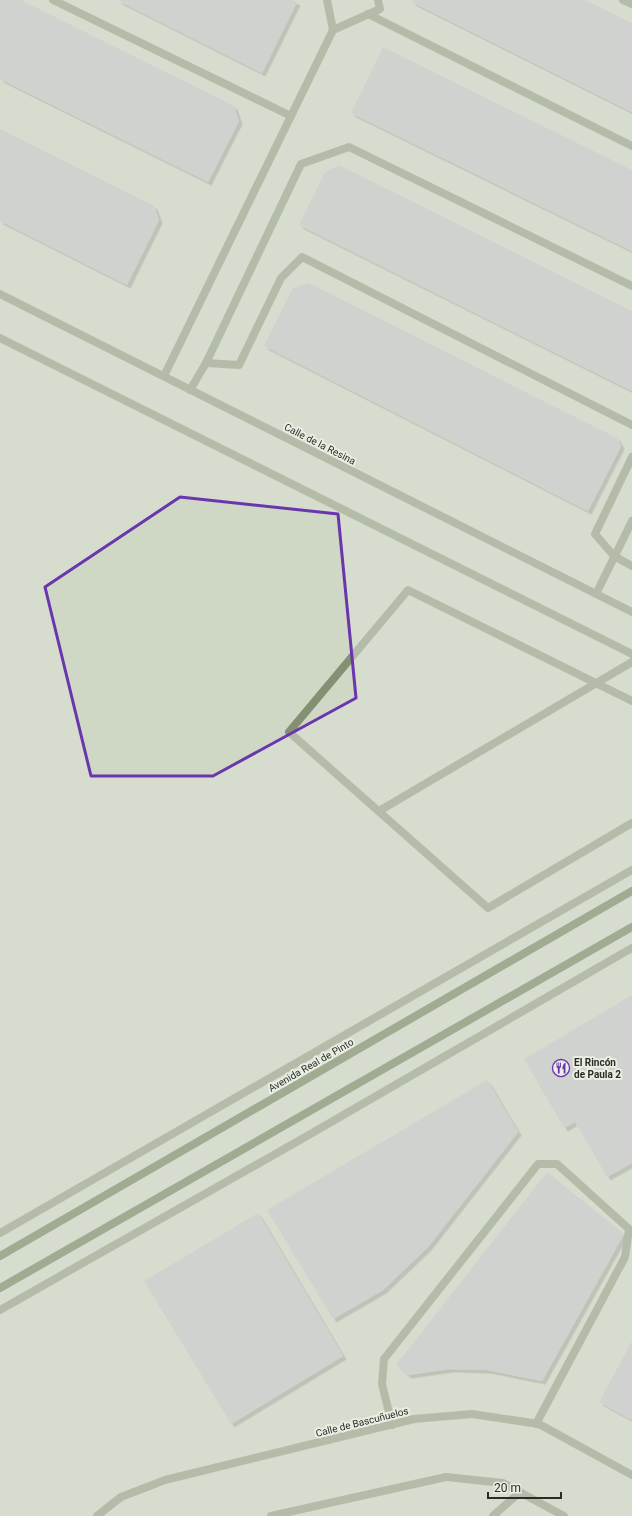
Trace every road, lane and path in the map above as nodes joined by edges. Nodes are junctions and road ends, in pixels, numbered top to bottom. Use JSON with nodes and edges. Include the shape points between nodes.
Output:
{"nodes":[{"id":1,"x":53,"y":0,"type":"edge"},
{"id":2,"x":327,"y":0,"type":"edge"},
{"id":3,"x":378,"y":0,"type":"edge"},
{"id":4,"x":623,"y":0,"type":"edge"},
{"id":5,"x":632,"y":4,"type":"edge"},
{"id":6,"x":368,"y":14,"type":"junction"},
{"id":7,"x":333,"y":30,"type":"junction"},
{"id":8,"x":291,"y":116,"type":"junction"},
{"id":9,"x":632,"y":146,"type":"edge"},
{"id":10,"x":632,"y":286,"type":"edge"},
{"id":11,"x":0,"y":294,"type":"edge"},
{"id":12,"x":0,"y":338,"type":"edge"},
{"id":13,"x":206,"y":363,"type":"junction"},
{"id":14,"x":164,"y":376,"type":"junction"},
{"id":15,"x":190,"y":390,"type":"junction"},
{"id":16,"x":632,"y":425,"type":"edge"},
{"id":17,"x":632,"y":457,"type":"edge"},
{"id":18,"x":632,"y":521,"type":"edge"},
{"id":19,"x":614,"y":556,"type":"junction"},
{"id":20,"x":632,"y":566,"type":"edge"},
{"id":21,"x":596,"y":594,"type":"junction"},
{"id":22,"x":632,"y":612,"type":"edge"},
{"id":23,"x":632,"y":654,"type":"edge"},
{"id":24,"x":632,"y":662,"type":"edge"},
{"id":25,"x":596,"y":683,"type":"junction"},
{"id":26,"x":632,"y":701,"type":"edge"},
{"id":27,"x":379,"y":811,"type":"junction"},
{"id":28,"x":632,"y":823,"type":"edge"},
{"id":29,"x":632,"y":870,"type":"edge"},
{"id":30,"x":632,"y":891,"type":"edge"},
{"id":31,"x":632,"y":927,"type":"edge"},
{"id":32,"x":632,"y":948,"type":"edge"},
{"id":33,"x":0,"y":1233,"type":"edge"},
{"id":34,"x":0,"y":1256,"type":"edge"},
{"id":35,"x":0,"y":1288,"type":"edge"},
{"id":36,"x":0,"y":1310,"type":"edge"},
{"id":37,"x":392,"y":1424,"type":"junction"},
{"id":38,"x":536,"y":1424,"type":"junction"},
{"id":39,"x":632,"y":1475,"type":"edge"},
{"id":40,"x":520,"y":1492,"type":"junction"},
{"id":41,"x":291,"y":1514,"type":"edge"},
{"id":42,"x":97,"y":1516,"type":"edge"},
{"id":43,"x":271,"y":1516,"type":"edge"},
{"id":44,"x":493,"y":1516,"type":"edge"},
{"id":45,"x":564,"y":1516,"type":"edge"}],
"edges":[{"from":1,"to":8,"type":"street"},
{"from":2,"to":7,"type":"street"},
{"from":3,"to":6,"type":"street","via":[[380,9]]},
{"from":4,"to":5,"type":"street"},
{"from":6,"to":7,"type":"street"},
{"from":6,"to":9,"type":"street"},
{"from":7,"to":8,"type":"street"},
{"from":8,"to":14,"type":"street"},
{"from":10,"to":13,"type":"street","via":[[349,147],[301,164]]},
{"from":11,"to":14,"type":"street","name":"Calle de la Resina"},
{"from":12,"to":23,"type":"street"},
{"from":13,"to":15,"type":"street"},
{"from":13,"to":16,"type":"street","via":[[239,365],[281,278],[302,257]]},
{"from":14,"to":15,"type":"street","name":"Calle de la Resina"},
{"from":15,"to":21,"type":"street","name":"Calle de la Resina"},
{"from":17,"to":19,"type":"street","via":[[595,534]]},
{"from":18,"to":19,"type":"street"},
{"from":19,"to":20,"type":"street"},
{"from":19,"to":21,"type":"street"},
{"from":21,"to":22,"type":"street","name":"Calle de la Resina"},
{"from":24,"to":25,"type":"street"},
{"from":25,"to":26,"type":"street"},
{"from":25,"to":27,"type":"street"},
{"from":25,"to":27,"type":"street","via":[[408,590],[288,732]]},
{"from":27,"to":28,"type":"street","via":[[488,908]]},
{"from":29,"to":33,"type":"street"},
{"from":30,"to":34,"type":"main road","name":"Avenida Real de Pinto"},
{"from":31,"to":35,"type":"main road"},
{"from":32,"to":36,"type":"street"},
{"from":37,"to":38,"type":"street","name":"Calle de Bascuñuelos","via":[[414,1419],[472,1414]]},
{"from":37,"to":38,"type":"street","via":[[382,1384],[384,1359],[538,1164],[557,1164],[629,1229],[625,1257]]},
{"from":37,"to":42,"type":"street","name":"Calle de Bascuñuelos","via":[[165,1480],[121,1497]]},
{"from":38,"to":39,"type":"street","name":"Calle de Bascuñuelos"},
{"from":40,"to":41,"type":"street","via":[[502,1483],[446,1477]]},
{"from":40,"to":44,"type":"street"},
{"from":40,"to":45,"type":"street"},
{"from":41,"to":43,"type":"street"}]}
